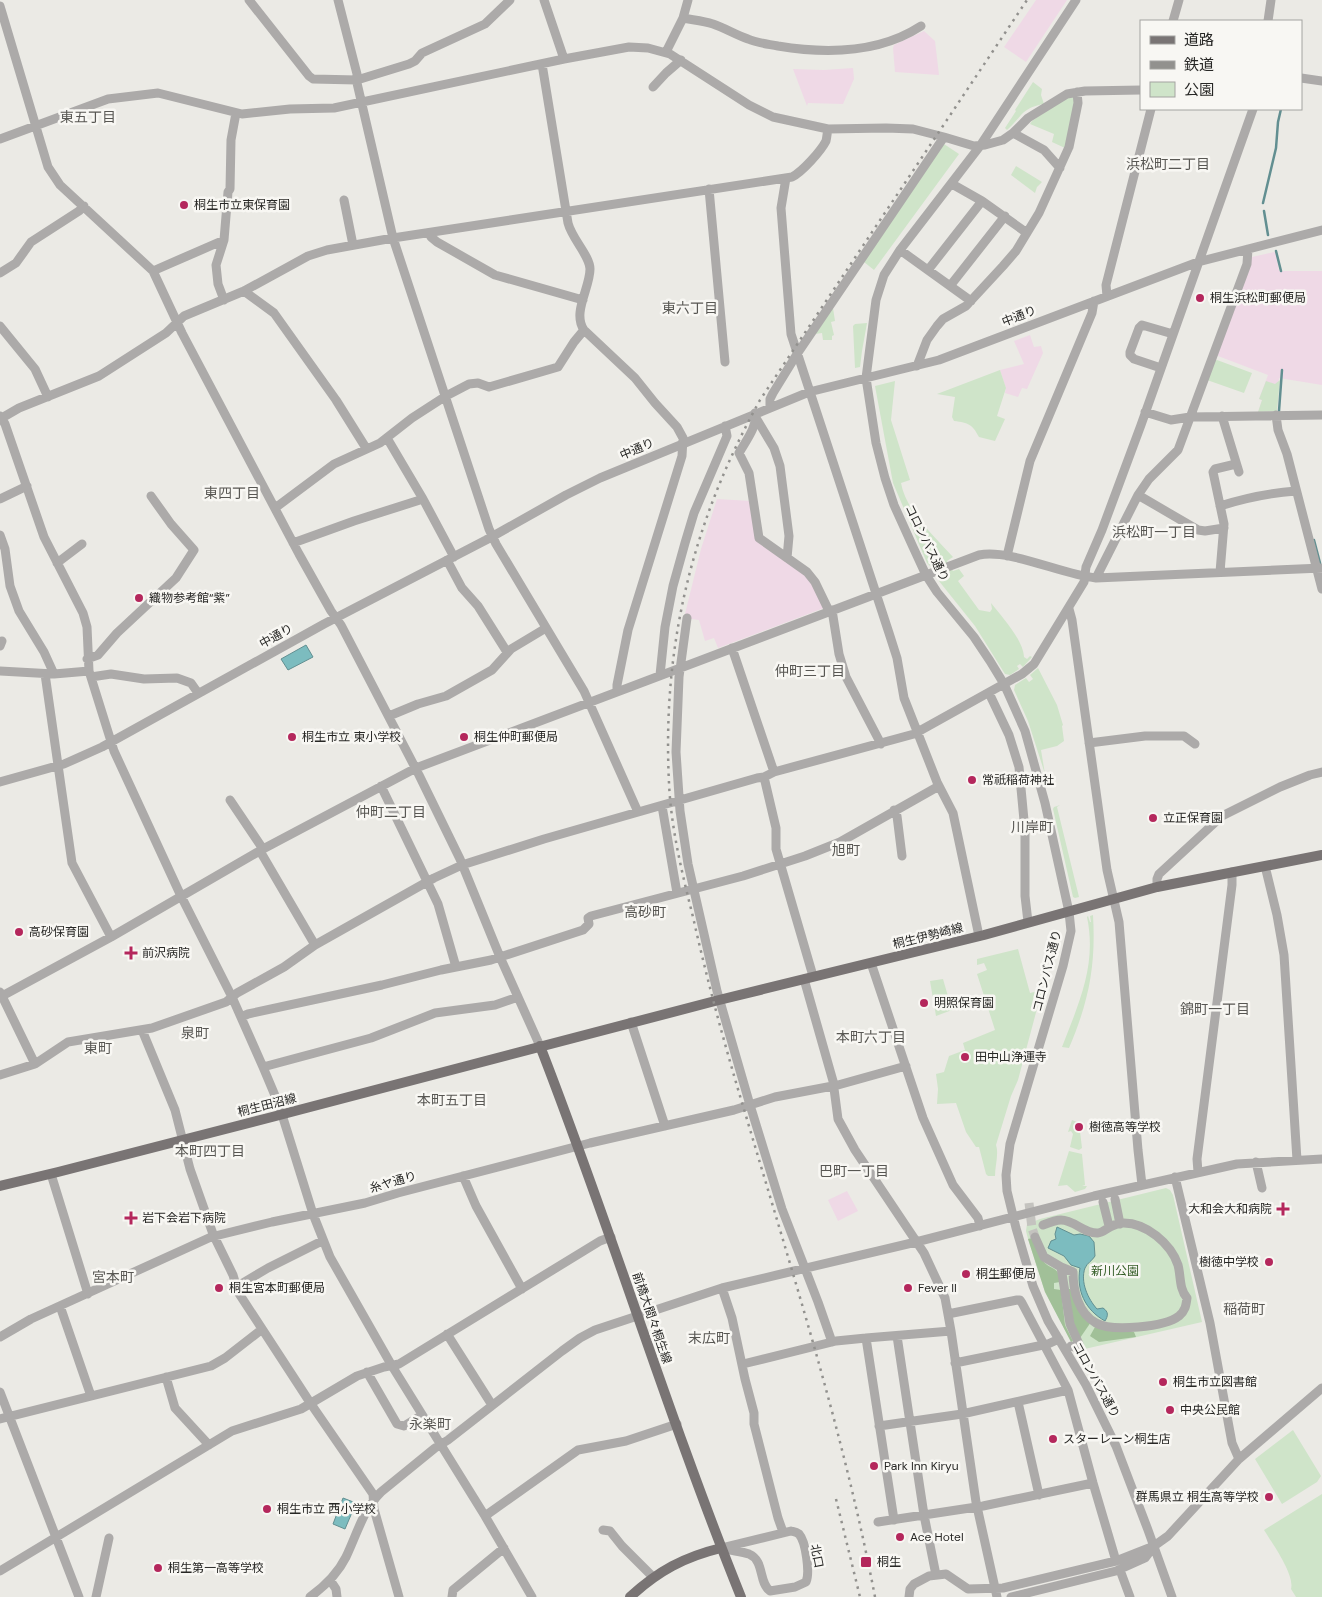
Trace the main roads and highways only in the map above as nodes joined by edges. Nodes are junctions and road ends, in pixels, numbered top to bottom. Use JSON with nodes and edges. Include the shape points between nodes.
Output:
{"nodes":[{"id":1,"x":1322,"y":855,"type":"edge"},
{"id":2,"x":540,"y":1046,"type":"junction"},
{"id":3,"x":0,"y":1186,"type":"edge"},
{"id":4,"x":721,"y":1548,"type":"junction"},
{"id":5,"x":630,"y":1597,"type":"edge"},
{"id":6,"x":742,"y":1597,"type":"edge"}],
"edges":[{"from":1,"to":2,"type":"main road","name":"桐生伊勢崎線","via":[[1157,887],[979,936]]},
{"from":2,"to":3,"type":"main road","name":"桐生田沼線"},
{"from":2,"to":4,"type":"main road","name":"前橋大間々桐生線"},
{"from":4,"to":5,"type":"main road","via":[[674,1564]]},
{"from":4,"to":6,"type":"main road","name":"前橋大間々桐生線"}]}
